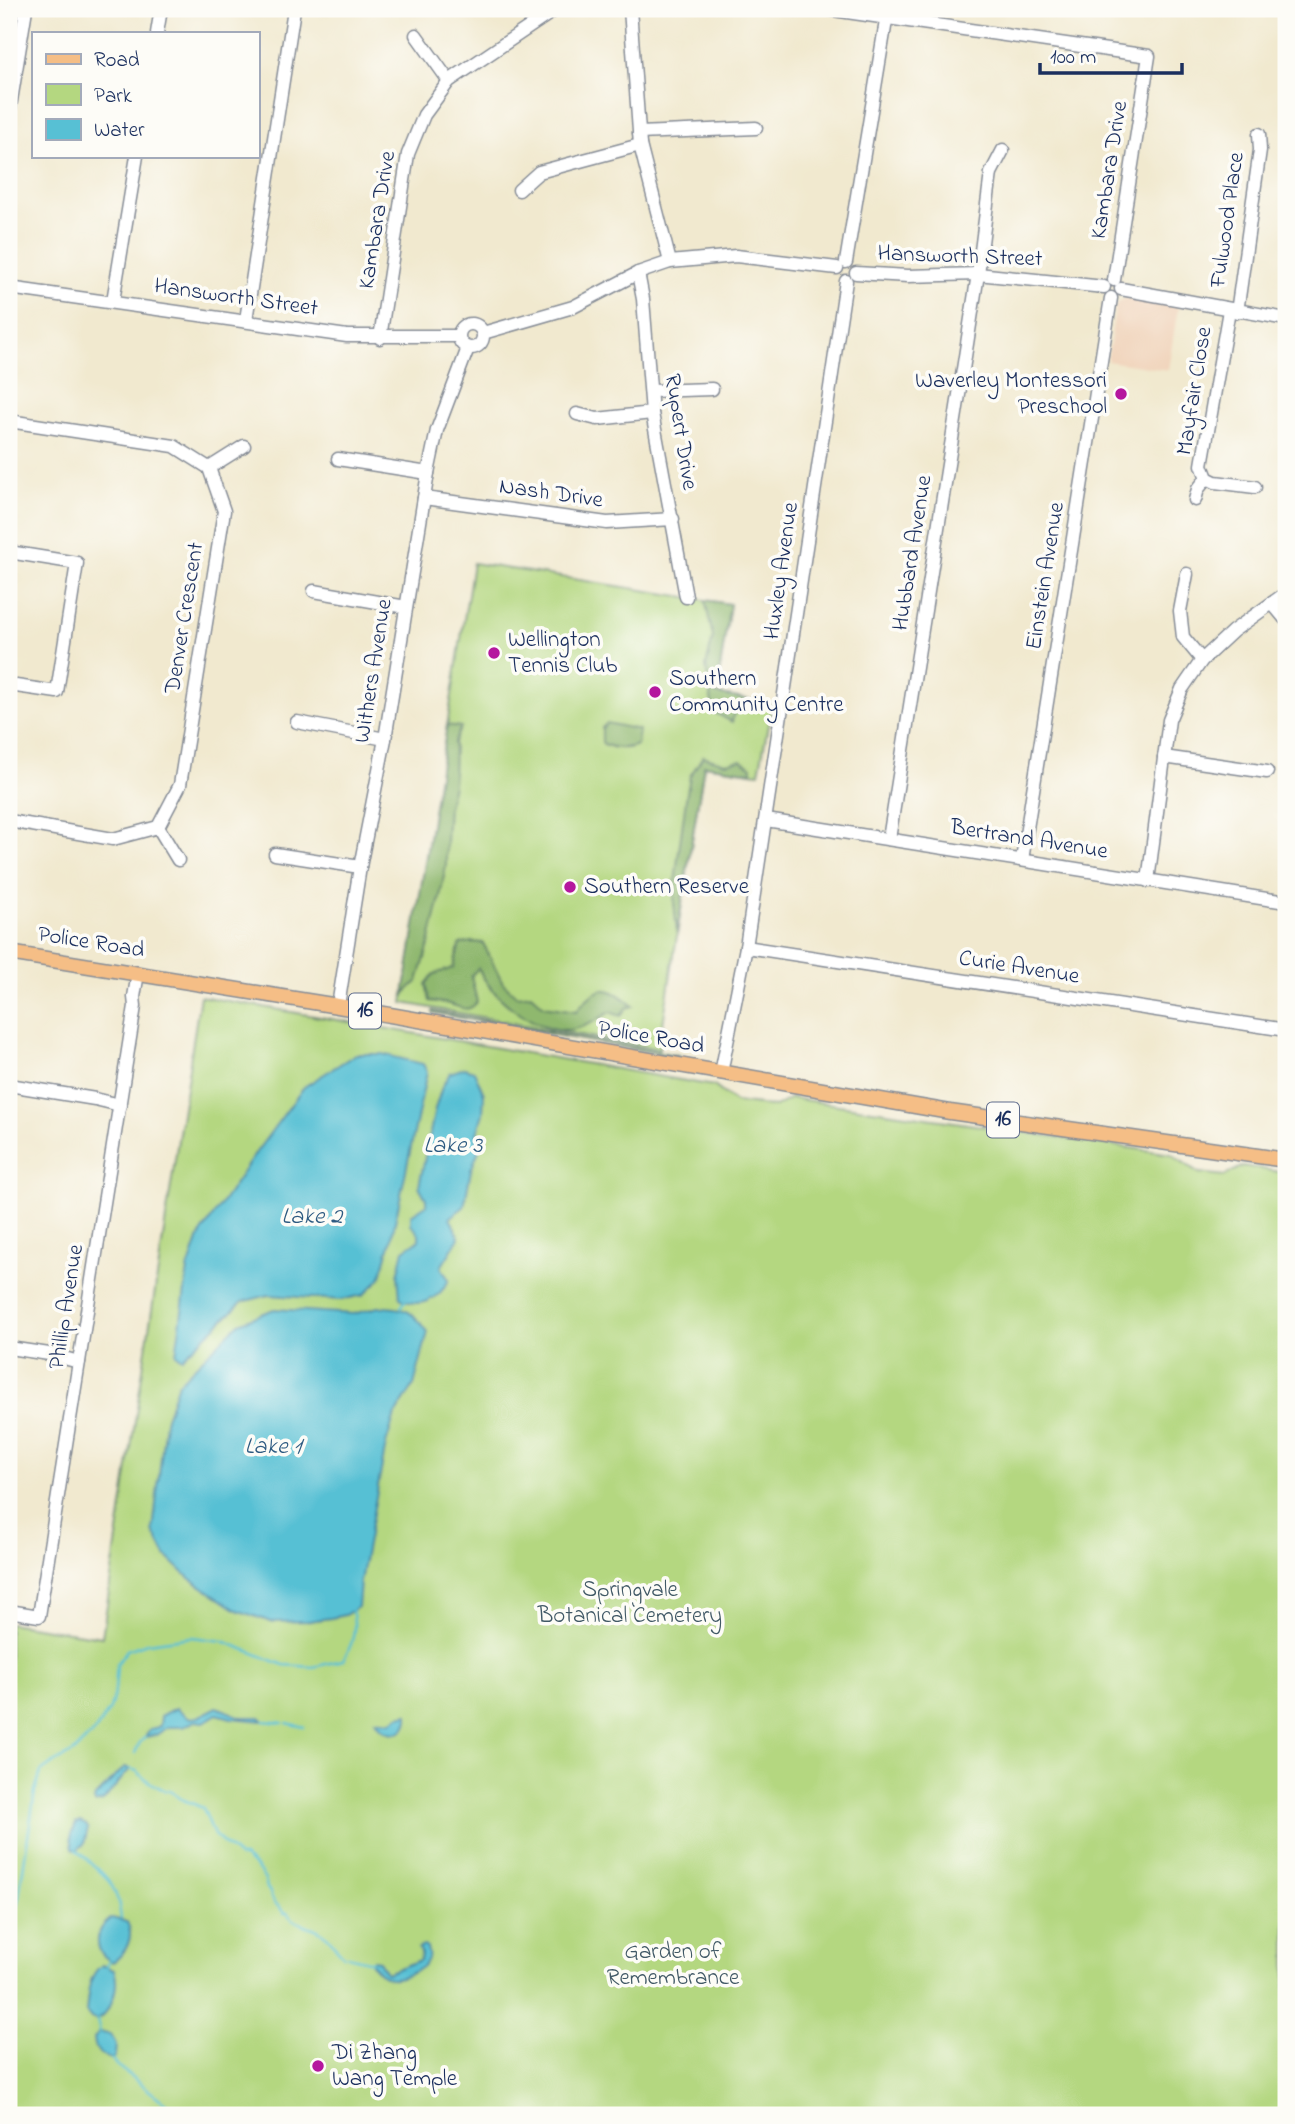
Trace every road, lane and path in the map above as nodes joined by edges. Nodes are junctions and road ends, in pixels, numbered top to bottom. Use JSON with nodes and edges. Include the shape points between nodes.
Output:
{"nodes":[{"id":1,"x":26,"y":9,"type":"edge"},
{"id":2,"x":162,"y":9,"type":"edge"},
{"id":3,"x":294,"y":9,"type":"edge"},
{"id":4,"x":556,"y":9,"type":"edge"},
{"id":5,"x":630,"y":9,"type":"edge"},
{"id":6,"x":826,"y":9,"type":"edge"},
{"id":7,"x":887,"y":14,"type":"edge"},
{"id":8,"x":158,"y":32,"type":"edge"},
{"id":9,"x":416,"y":35,"type":"dead end"},
{"id":10,"x":449,"y":81,"type":"junction"},
{"id":11,"x":9,"y":113,"type":"edge"},
{"id":12,"x":757,"y":128,"type":"dead end"},
{"id":13,"x":1259,"y":134,"type":"dead end"},
{"id":14,"x":639,"y":139,"type":"junction"},
{"id":15,"x":1003,"y":150,"type":"dead end"},
{"id":16,"x":137,"y":158,"type":"edge"},
{"id":17,"x":519,"y":190,"type":"dead end"},
{"id":18,"x":670,"y":262,"type":"junction"},
{"id":19,"x":842,"y":265,"type":"junction"},
{"id":20,"x":638,"y":272,"type":"junction"},
{"id":21,"x":978,"y":274,"type":"junction"},
{"id":22,"x":851,"y":277,"type":"junction"},
{"id":23,"x":9,"y":288,"type":"edge"},
{"id":24,"x":1112,"y":289,"type":"junction"},
{"id":25,"x":113,"y":302,"type":"junction"},
{"id":26,"x":1233,"y":311,"type":"junction"},
{"id":27,"x":1286,"y":319,"type":"edge"},
{"id":28,"x":246,"y":320,"type":"junction"},
{"id":29,"x":483,"y":333,"type":"junction"},
{"id":30,"x":458,"y":336,"type":"junction"},
{"id":31,"x":380,"y":338,"type":"junction"},
{"id":32,"x":468,"y":348,"type":"junction"},
{"id":33,"x":712,"y":388,"type":"dead end"},
{"id":34,"x":651,"y":391,"type":"junction"},
{"id":35,"x":652,"y":412,"type":"junction"},
{"id":36,"x":577,"y":414,"type":"dead end"},
{"id":37,"x":9,"y":421,"type":"edge"},
{"id":38,"x":244,"y":446,"type":"dead end"},
{"id":39,"x":338,"y":459,"type":"dead end"},
{"id":40,"x":209,"y":468,"type":"junction"},
{"id":41,"x":428,"y":472,"type":"junction"},
{"id":42,"x":1207,"y":478,"type":"junction"},
{"id":43,"x":1256,"y":486,"type":"dead end"},
{"id":44,"x":424,"y":498,"type":"junction"},
{"id":45,"x":1195,"y":500,"type":"dead end"},
{"id":46,"x":673,"y":519,"type":"junction"},
{"id":47,"x":9,"y":552,"type":"edge"},
{"id":48,"x":1187,"y":574,"type":"dead end"},
{"id":49,"x":314,"y":591,"type":"dead end"},
{"id":50,"x":1286,"y":593,"type":"edge"},
{"id":51,"x":686,"y":597,"type":"dead end"},
{"id":52,"x":1272,"y":603,"type":"junction"},
{"id":53,"x":406,"y":607,"type":"junction"},
{"id":54,"x":1286,"y":620,"type":"edge"},
{"id":55,"x":1202,"y":660,"type":"junction"},
{"id":56,"x":9,"y":685,"type":"edge"},
{"id":57,"x":297,"y":723,"type":"dead end"},
{"id":58,"x":386,"y":739,"type":"junction"},
{"id":59,"x":1164,"y":757,"type":"junction"},
{"id":60,"x":1267,"y":772,"type":"dead end"},
{"id":61,"x":765,"y":820,"type":"junction"},
{"id":62,"x":9,"y":821,"type":"edge"},
{"id":63,"x":158,"y":827,"type":"junction"},
{"id":64,"x":889,"y":839,"type":"junction"},
{"id":65,"x":275,"y":854,"type":"dead end"},
{"id":66,"x":178,"y":860,"type":"dead end"},
{"id":67,"x":1022,"y":860,"type":"junction"},
{"id":68,"x":360,"y":867,"type":"junction"},
{"id":69,"x":1148,"y":881,"type":"junction"},
{"id":70,"x":1286,"y":902,"type":"edge"},
{"id":71,"x":746,"y":947,"type":"junction"},
{"id":72,"x":9,"y":953,"type":"edge"},
{"id":73,"x":141,"y":973,"type":"junction"},
{"id":74,"x":338,"y":1006,"type":"junction"},
{"id":75,"x":1286,"y":1030,"type":"edge"},
{"id":76,"x":721,"y":1073,"type":"junction"},
{"id":77,"x":9,"y":1085,"type":"edge"},
{"id":78,"x":120,"y":1102,"type":"junction"},
{"id":79,"x":1286,"y":1160,"type":"edge"},
{"id":80,"x":9,"y":1348,"type":"edge"},
{"id":81,"x":80,"y":1359,"type":"junction"},
{"id":82,"x":9,"y":1611,"type":"edge"}],
"edges":[{"from":1,"to":11,"type":"street"},
{"from":2,"to":8,"type":"street"},
{"from":3,"to":28,"type":"street"},
{"from":4,"to":10,"type":"street","name":"Kambara Drive"},
{"from":5,"to":14,"type":"street"},
{"from":6,"to":7,"type":"street","name":"Kambara Drive"},
{"from":7,"to":19,"type":"street"},
{"from":7,"to":24,"type":"street","name":"Kambara Drive","via":[[1149,56]]},
{"from":9,"to":10,"type":"street"},
{"from":10,"to":31,"type":"street","name":"Kambara Drive","via":[[424,115],[408,154]]},
{"from":12,"to":14,"type":"street"},
{"from":13,"to":26,"type":"street","name":"Fulwood Place","via":[[1261,150]]},
{"from":14,"to":17,"type":"street","via":[[539,172]]},
{"from":14,"to":18,"type":"street"},
{"from":15,"to":21,"type":"street","name":"Hubbard Avenue","via":[[991,173]]},
{"from":16,"to":25,"type":"street"},
{"from":18,"to":19,"type":"street","via":[[736,256]]},
{"from":18,"to":20,"type":"street"},
{"from":19,"to":22,"type":"street","via":[[853,264]]},
{"from":20,"to":29,"type":"street","via":[[573,307]]},
{"from":20,"to":34,"type":"street","name":"Rupert Drive"},
{"from":21,"to":22,"type":"street","name":"Hansworth Street"},
{"from":21,"to":24,"type":"street","name":"Hansworth Street"},
{"from":21,"to":64,"type":"street","name":"Hubbard Avenue"},
{"from":22,"to":61,"type":"street","name":"Huxley Avenue"},
{"from":23,"to":25,"type":"street","name":"Hansworth Street"},
{"from":24,"to":26,"type":"street","name":"Hansworth Street"},
{"from":24,"to":67,"type":"street","name":"Einstein Avenue"},
{"from":25,"to":28,"type":"street","name":"Hansworth Street"},
{"from":26,"to":27,"type":"street","name":"Hansworth Street"},
{"from":26,"to":42,"type":"street","name":"Mayfair Close","via":[[1202,465]]},
{"from":28,"to":31,"type":"street","name":"Hansworth Street"},
{"from":29,"to":30,"type":"street","via":[[478,325],[469,323]]},
{"from":29,"to":32,"type":"street","via":[[482,342]]},
{"from":30,"to":31,"type":"street","name":"Hansworth Street"},
{"from":30,"to":32,"type":"street"},
{"from":32,"to":41,"type":"street","name":"Withers Avenue","via":[[437,430]]},
{"from":33,"to":34,"type":"street"},
{"from":34,"to":35,"type":"street","name":"Rupert Drive"},
{"from":35,"to":36,"type":"street","via":[[597,419]]},
{"from":35,"to":46,"type":"street","name":"Rupert Drive"},
{"from":37,"to":40,"type":"street","via":[[174,446]]},
{"from":38,"to":40,"type":"street"},
{"from":39,"to":41,"type":"street"},
{"from":40,"to":63,"type":"street","name":"Denver Crescent","via":[[223,511],[180,785]]},
{"from":41,"to":44,"type":"street","name":"Withers Avenue"},
{"from":42,"to":43,"type":"street","name":"Mayfair Close"},
{"from":42,"to":45,"type":"street","name":"Mayfair Close"},
{"from":44,"to":46,"type":"street","name":"Nash Drive","via":[[607,523]]},
{"from":44,"to":53,"type":"street","name":"Withers Avenue"},
{"from":46,"to":51,"type":"street","name":"Rupert Drive"},
{"from":47,"to":56,"type":"street","via":[[77,563],[57,692]]},
{"from":48,"to":55,"type":"street","via":[[1180,611],[1183,637]]},
{"from":49,"to":53,"type":"street"},
{"from":50,"to":52,"type":"street"},
{"from":52,"to":54,"type":"street"},
{"from":52,"to":55,"type":"street"},
{"from":53,"to":58,"type":"street","name":"Withers Avenue"},
{"from":55,"to":59,"type":"street","via":[[1182,689],[1169,720]]},
{"from":57,"to":58,"type":"street"},
{"from":58,"to":68,"type":"street","name":"Withers Avenue"},
{"from":59,"to":60,"type":"street"},
{"from":59,"to":69,"type":"street"},
{"from":61,"to":64,"type":"street","name":"Bertrand Avenue"},
{"from":61,"to":71,"type":"street","name":"Huxley Avenue"},
{"from":62,"to":63,"type":"street","via":[[113,839]]},
{"from":63,"to":66,"type":"street"},
{"from":64,"to":67,"type":"street","name":"Bertrand Avenue"},
{"from":65,"to":68,"type":"street"},
{"from":67,"to":69,"type":"street","name":"Bertrand Avenue"},
{"from":68,"to":74,"type":"street","name":"Withers Avenue"},
{"from":69,"to":70,"type":"street","name":"Bertrand Avenue"},
{"from":71,"to":75,"type":"street","name":"Curie Avenue"},
{"from":71,"to":76,"type":"street","name":"Huxley Avenue"},
{"from":72,"to":73,"type":"main road","name":"Police Road","number":"16"},
{"from":73,"to":74,"type":"main road","name":"Police Road","number":"16"},
{"from":73,"to":78,"type":"street","name":"Phillip Avenue"},
{"from":74,"to":76,"type":"main road","name":"Police Road","number":"16"},
{"from":76,"to":79,"type":"main road","name":"Police Road","number":"16","via":[[963,1114]]},
{"from":77,"to":78,"type":"street"},
{"from":78,"to":81,"type":"street","name":"Phillip Avenue"},
{"from":80,"to":81,"type":"street"},
{"from":81,"to":82,"type":"street","name":"Phillip Avenue","via":[[39,1616]]}]}
